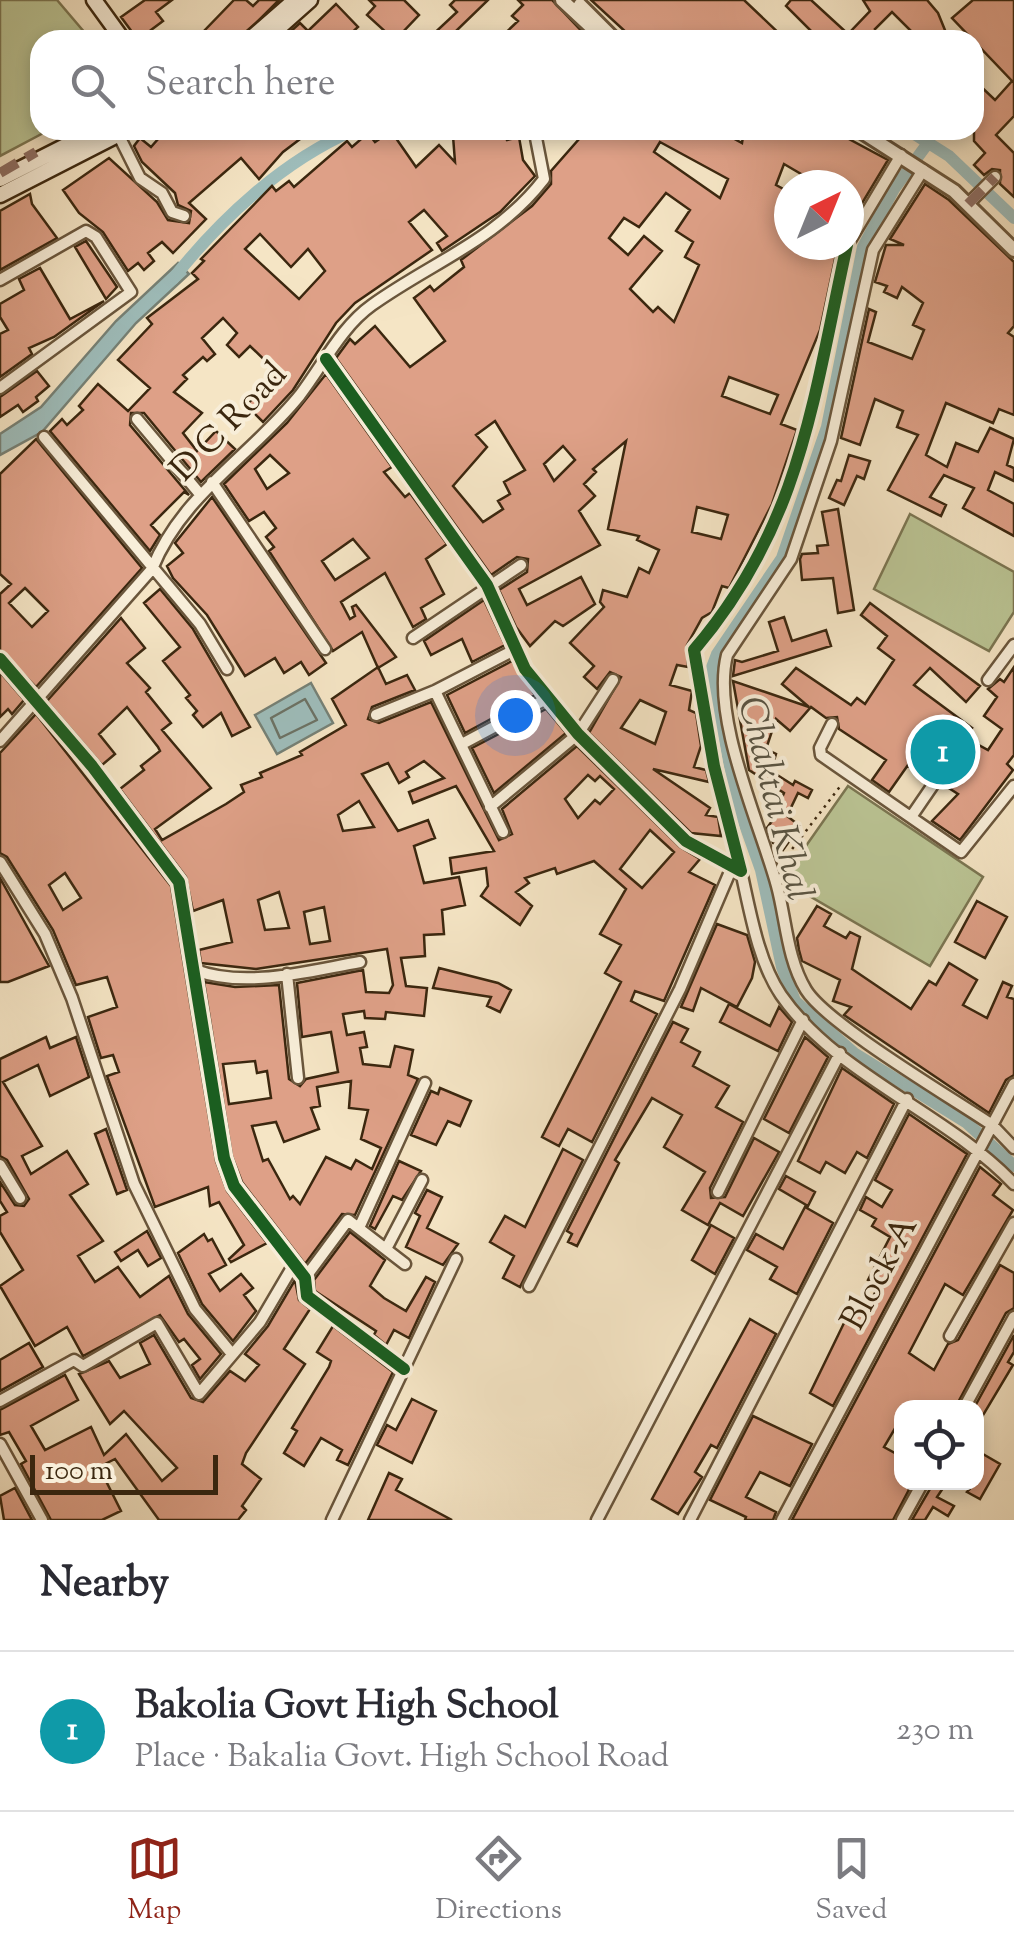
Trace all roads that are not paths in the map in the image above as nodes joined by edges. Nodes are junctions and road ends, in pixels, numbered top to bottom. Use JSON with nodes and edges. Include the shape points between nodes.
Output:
{"nodes":[{"id":1,"x":94,"y":0,"type":"edge"},
{"id":2,"x":295,"y":0,"type":"edge"},
{"id":3,"x":310,"y":0,"type":"edge"},
{"id":4,"x":562,"y":0,"type":"edge"},
{"id":5,"x":574,"y":0,"type":"edge"},
{"id":6,"x":590,"y":22,"type":"junction"},
{"id":7,"x":116,"y":30,"type":"edge"},
{"id":8,"x":260,"y":30,"type":"edge"},
{"id":9,"x":276,"y":30,"type":"edge"},
{"id":10,"x":597,"y":30,"type":"edge"},
{"id":11,"x":601,"y":30,"type":"edge"},
{"id":12,"x":78,"y":140,"type":"edge"},
{"id":13,"x":108,"y":140,"type":"edge"},
{"id":14,"x":126,"y":140,"type":"edge"},
{"id":15,"x":536,"y":140,"type":"edge"},
{"id":16,"x":876,"y":140,"type":"edge"},
{"id":17,"x":901,"y":154,"type":"junction"},
{"id":18,"x":923,"y":170,"type":"junction"},
{"id":19,"x":994,"y":177,"type":"dead end"},
{"id":20,"x":0,"y":180,"type":"edge"},
{"id":21,"x":0,"y":196,"type":"edge"},
{"id":22,"x":968,"y":204,"type":"junction"},
{"id":23,"x":184,"y":216,"type":"dead end"},
{"id":24,"x":864,"y":216,"type":"edge"},
{"id":25,"x":1008,"y":238,"type":"edge"},
{"id":26,"x":1014,"y":250,"type":"edge"},
{"id":27,"x":844,"y":260,"type":"edge"},
{"id":28,"x":0,"y":280,"type":"edge"},
{"id":29,"x":326,"y":359,"type":"junction"},
{"id":30,"x":0,"y":388,"type":"edge"},
{"id":31,"x":137,"y":419,"type":"dead end"},
{"id":32,"x":44,"y":437,"type":"dead end"},
{"id":33,"x":212,"y":482,"type":"junction"},
{"id":34,"x":199,"y":493,"type":"junction"},
{"id":35,"x":521,"y":565,"type":"dead end"},
{"id":36,"x":152,"y":569,"type":"junction"},
{"id":37,"x":487,"y":586,"type":"junction"},
{"id":38,"x":413,"y":638,"type":"dead end"},
{"id":39,"x":1014,"y":645,"type":"edge"},
{"id":40,"x":325,"y":649,"type":"dead end"},
{"id":41,"x":516,"y":649,"type":"junction"},
{"id":42,"x":0,"y":659,"type":"edge"},
{"id":43,"x":227,"y":669,"type":"dead end"},
{"id":44,"x":614,"y":680,"type":"dead end"},
{"id":45,"x":988,"y":680,"type":"dead end"},
{"id":46,"x":435,"y":691,"type":"junction"},
{"id":47,"x":548,"y":698,"type":"junction"},
{"id":48,"x":37,"y":701,"type":"junction"},
{"id":49,"x":376,"y":715,"type":"dead end"},
{"id":50,"x":832,"y":724,"type":"dead end"},
{"id":51,"x":578,"y":734,"type":"junction"},
{"id":52,"x":0,"y":741,"type":"edge"},
{"id":53,"x":462,"y":744,"type":"junction"},
{"id":54,"x":936,"y":779,"type":"dead end"},
{"id":55,"x":1014,"y":786,"type":"edge"},
{"id":56,"x":490,"y":807,"type":"junction"},
{"id":57,"x":911,"y":817,"type":"junction"},
{"id":58,"x":503,"y":832,"type":"dead end"},
{"id":59,"x":0,"y":862,"type":"edge"},
{"id":60,"x":736,"y":869,"type":"junction"},
{"id":61,"x":360,"y":962,"type":"dead end"},
{"id":62,"x":195,"y":970,"type":"junction"},
{"id":63,"x":287,"y":974,"type":"junction"},
{"id":64,"x":802,"y":1020,"type":"junction"},
{"id":65,"x":840,"y":1052,"type":"junction"},
{"id":66,"x":298,"y":1078,"type":"dead end"},
{"id":67,"x":425,"y":1083,"type":"dead end"},
{"id":68,"x":1014,"y":1084,"type":"edge"},
{"id":69,"x":907,"y":1099,"type":"junction"},
{"id":70,"x":992,"y":1125,"type":"junction"},
{"id":71,"x":1014,"y":1148,"type":"edge"},
{"id":72,"x":980,"y":1151,"type":"junction"},
{"id":73,"x":0,"y":1165,"type":"edge"},
{"id":74,"x":422,"y":1180,"type":"dead end"},
{"id":75,"x":1014,"y":1184,"type":"edge"},
{"id":76,"x":718,"y":1192,"type":"dead end"},
{"id":77,"x":20,"y":1198,"type":"dead end"},
{"id":78,"x":1014,"y":1223,"type":"edge"},
{"id":79,"x":359,"y":1228,"type":"junction"},
{"id":80,"x":386,"y":1249,"type":"junction"},
{"id":81,"x":456,"y":1259,"type":"dead end"},
{"id":82,"x":405,"y":1264,"type":"dead end"},
{"id":83,"x":293,"y":1266,"type":"junction"},
{"id":84,"x":305,"y":1278,"type":"junction"},
{"id":85,"x":530,"y":1286,"type":"dead end"},
{"id":86,"x":1014,"y":1316,"type":"edge"},
{"id":87,"x":950,"y":1336,"type":"dead end"},
{"id":88,"x":232,"y":1354,"type":"junction"},
{"id":89,"x":404,"y":1369,"type":"junction"},
{"id":90,"x":968,"y":1400,"type":"edge"},
{"id":91,"x":0,"y":1401,"type":"edge"},
{"id":92,"x":0,"y":1444,"type":"edge"},
{"id":93,"x":919,"y":1490,"type":"edge"},
{"id":94,"x":42,"y":1520,"type":"edge"},
{"id":95,"x":332,"y":1520,"type":"edge"},
{"id":96,"x":597,"y":1520,"type":"edge"},
{"id":97,"x":690,"y":1520,"type":"edge"},
{"id":98,"x":782,"y":1520,"type":"edge"},
{"id":99,"x":902,"y":1520,"type":"edge"}],
"edges":[{"from":1,"to":7,"type":"main road"},
{"from":2,"to":8,"type":"main road"},
{"from":3,"to":9,"type":"main road"},
{"from":4,"to":6,"type":"street"},
{"from":5,"to":6,"type":"street"},
{"from":6,"to":10,"type":"street"},
{"from":6,"to":11,"type":"street"},
{"from":12,"to":20,"type":"main road"},
{"from":13,"to":21,"type":"main road"},
{"from":14,"to":23,"type":"street","via":[[140,178]]},
{"from":15,"to":29,"type":"street","name":"D C Road","via":[[544,179],[514,216],[368,308]]},
{"from":16,"to":17,"type":"street"},
{"from":17,"to":18,"type":"street"},
{"from":17,"to":24,"type":"street"},
{"from":18,"to":22,"type":"street"},
{"from":18,"to":70,"type":"street","via":[[874,250],[831,441],[791,559],[727,655],[724,670],[732,734],[806,990]]},
{"from":19,"to":22,"type":"street"},
{"from":22,"to":25,"type":"street"},
{"from":25,"to":26,"type":"street"},
{"from":27,"to":60,"type":"street","via":[[794,480],[752,573],[694,650]]},
{"from":28,"to":30,"type":"street","via":[[86,230],[132,292]]},
{"from":29,"to":33,"type":"street","name":"D C Road","via":[[259,442]]},
{"from":29,"to":37,"type":"street"},
{"from":31,"to":34,"type":"street"},
{"from":32,"to":36,"type":"street"},
{"from":33,"to":34,"type":"street","name":"D C Road"},
{"from":33,"to":40,"type":"street"},
{"from":34,"to":36,"type":"street","name":"D C Road","via":[[173,525]]},
{"from":35,"to":37,"type":"street"},
{"from":36,"to":43,"type":"street","via":[[200,624]]},
{"from":36,"to":48,"type":"street","name":"D C Road"},
{"from":37,"to":38,"type":"street"},
{"from":37,"to":41,"type":"street"},
{"from":39,"to":45,"type":"street"},
{"from":41,"to":46,"type":"street"},
{"from":41,"to":47,"type":"street"},
{"from":42,"to":48,"type":"street"},
{"from":44,"to":51,"type":"street"},
{"from":46,"to":49,"type":"street"},
{"from":46,"to":53,"type":"street"},
{"from":47,"to":51,"type":"street"},
{"from":47,"to":53,"type":"street"},
{"from":48,"to":52,"type":"street","name":"D C Road"},
{"from":48,"to":62,"type":"street","via":[[179,882]]},
{"from":50,"to":57,"type":"street","via":[[820,752]]},
{"from":51,"to":56,"type":"street"},
{"from":51,"to":60,"type":"street","via":[[686,841]]},
{"from":53,"to":56,"type":"street"},
{"from":54,"to":57,"type":"street"},
{"from":55,"to":57,"type":"street","via":[[964,852]]},
{"from":56,"to":58,"type":"street"},
{"from":59,"to":88,"type":"street","via":[[45,934],[72,998],[134,1184],[194,1309]]},
{"from":60,"to":64,"type":"street","via":[[780,994]]},
{"from":60,"to":85,"type":"street"},
{"from":61,"to":63,"type":"street"},
{"from":62,"to":63,"type":"street","via":[[217,978]]},
{"from":62,"to":83,"type":"street","via":[[224,1158],[234,1186]]},
{"from":63,"to":66,"type":"street"},
{"from":64,"to":65,"type":"street"},
{"from":64,"to":76,"type":"street"},
{"from":65,"to":69,"type":"street"},
{"from":65,"to":96,"type":"street"},
{"from":67,"to":79,"type":"street"},
{"from":68,"to":70,"type":"street"},
{"from":69,"to":72,"type":"street"},
{"from":69,"to":97,"type":"street"},
{"from":70,"to":71,"type":"street"},
{"from":70,"to":72,"type":"street","name":"Block-A"},
{"from":72,"to":75,"type":"street"},
{"from":72,"to":98,"type":"street","name":"Block-A"},
{"from":73,"to":77,"type":"street"},
{"from":74,"to":80,"type":"street"},
{"from":78,"to":87,"type":"street"},
{"from":79,"to":80,"type":"street"},
{"from":79,"to":84,"type":"street","via":[[348,1220]]},
{"from":80,"to":82,"type":"street"},
{"from":81,"to":89,"type":"street"},
{"from":83,"to":84,"type":"street"},
{"from":83,"to":88,"type":"street"},
{"from":84,"to":89,"type":"street","via":[[308,1296]]},
{"from":86,"to":90,"type":"street"},
{"from":88,"to":91,"type":"street","via":[[198,1394],[157,1323],[83,1366],[74,1360]]},
{"from":89,"to":95,"type":"street"},
{"from":92,"to":94,"type":"street"},
{"from":93,"to":99,"type":"street"}]}
